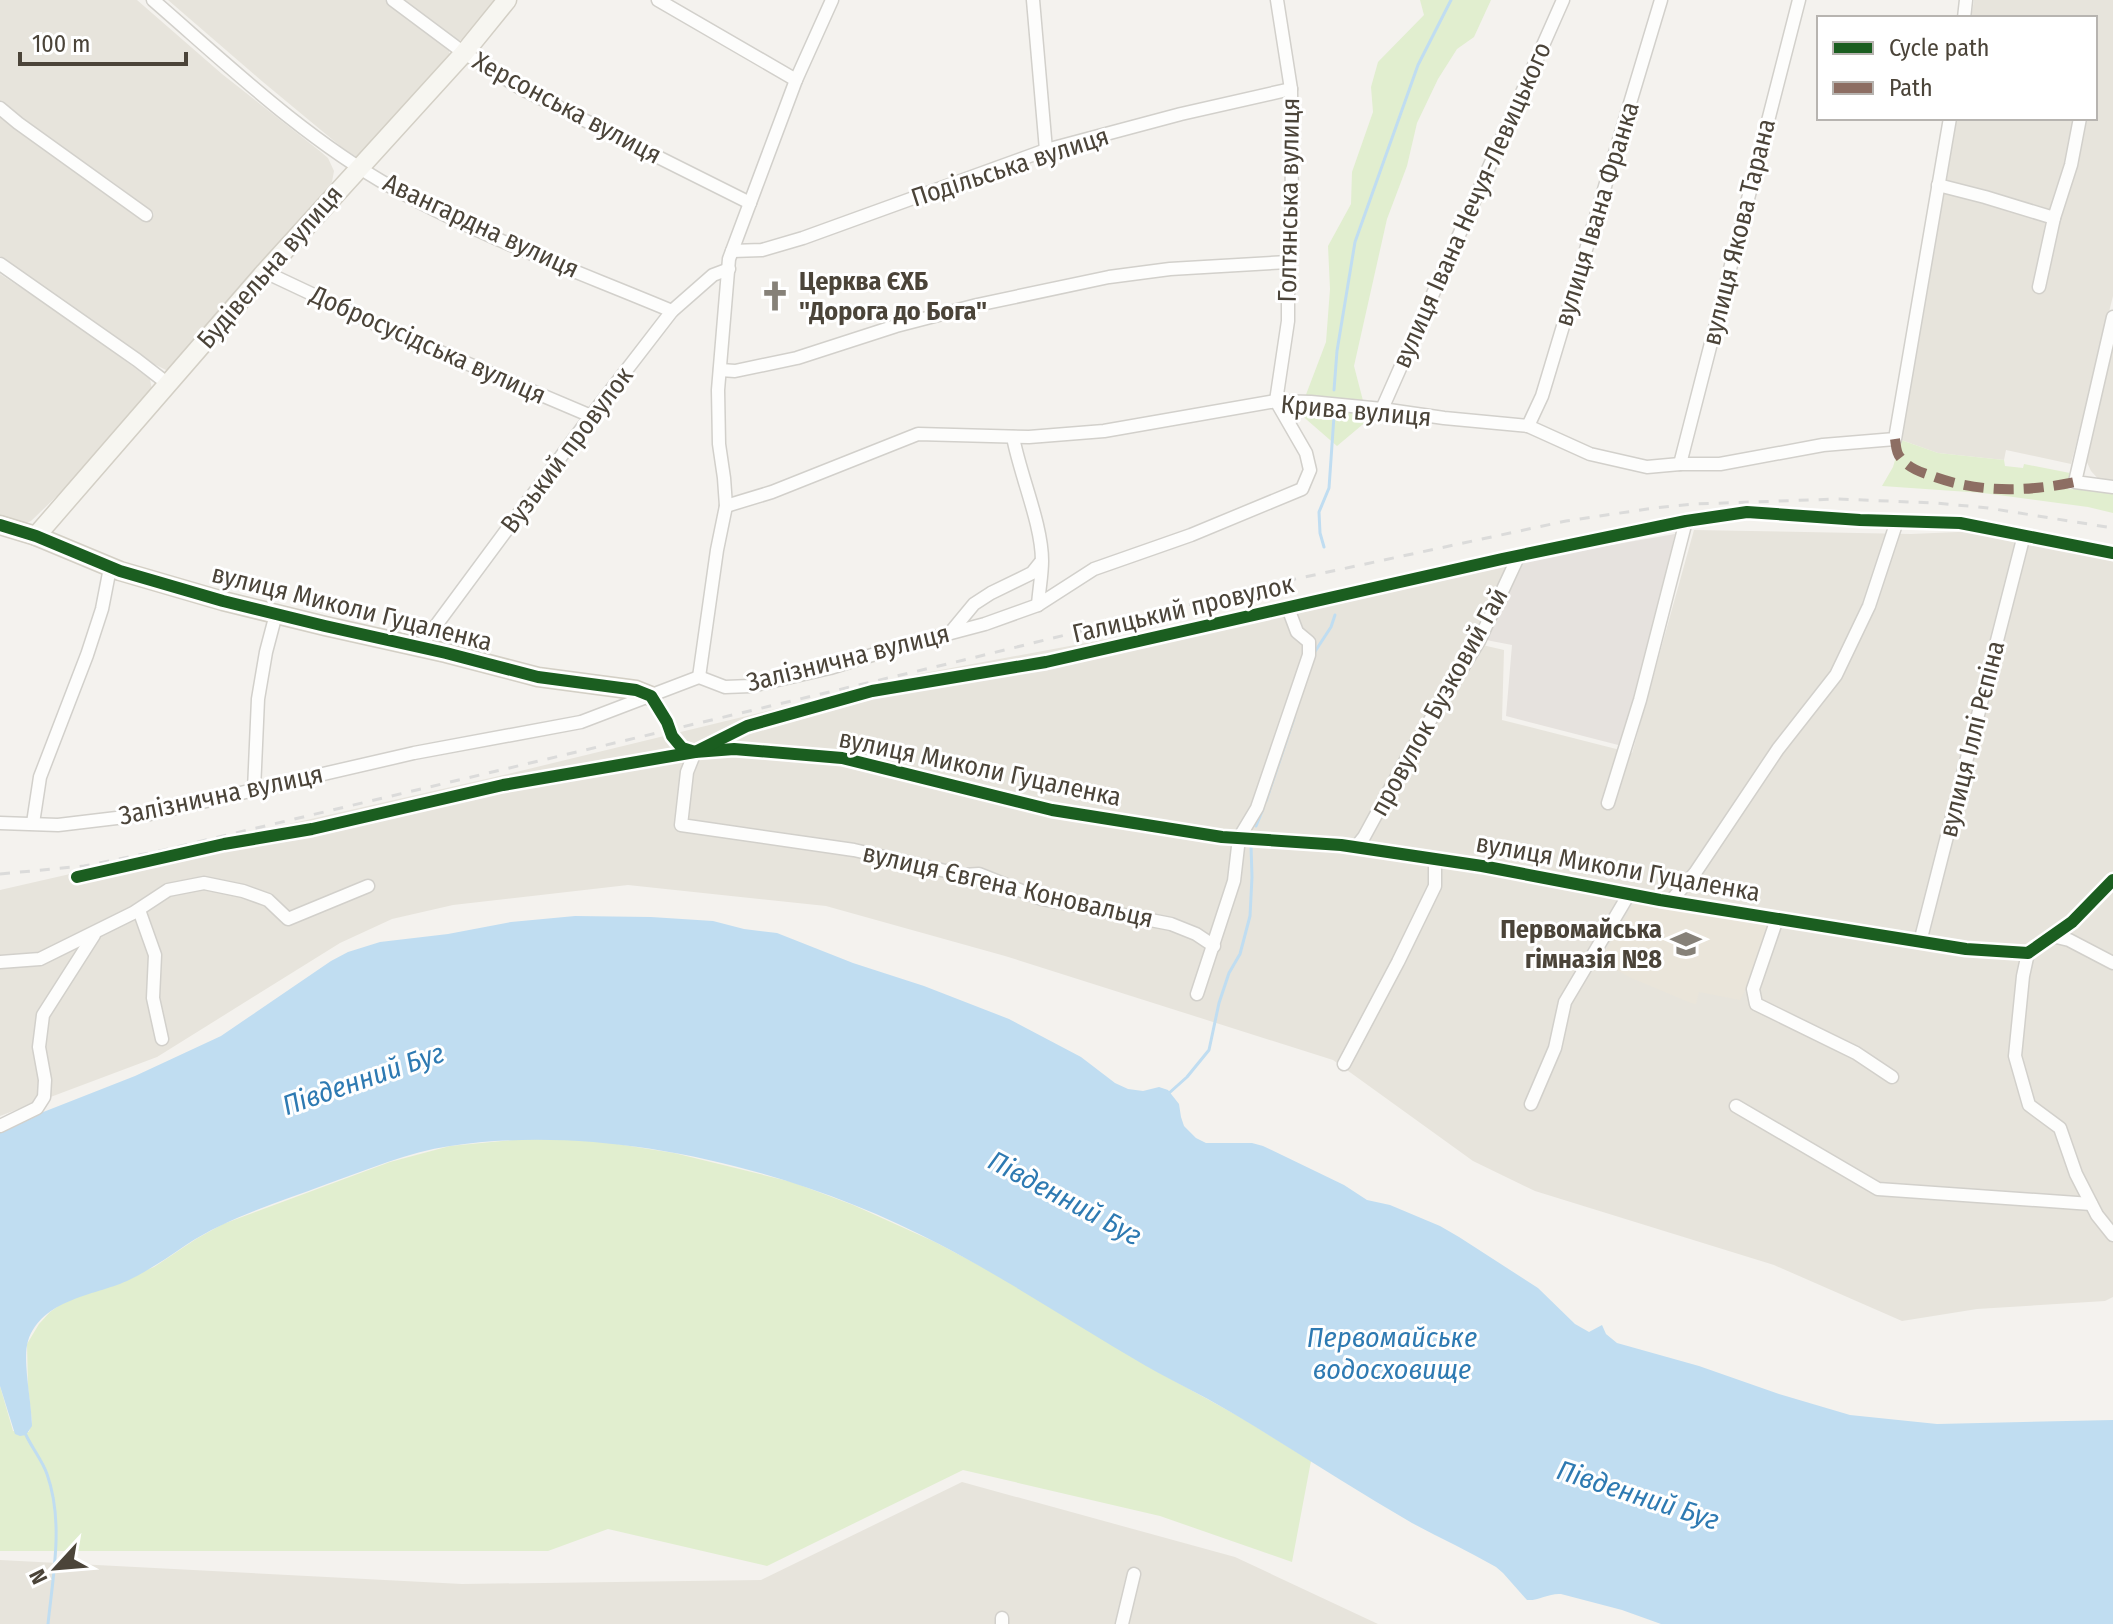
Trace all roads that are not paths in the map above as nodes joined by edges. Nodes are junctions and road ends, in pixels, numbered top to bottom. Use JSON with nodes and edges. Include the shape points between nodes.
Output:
{"nodes":[{"id":1,"x":153,"y":0,"type":"edge"},
{"id":2,"x":393,"y":0,"type":"edge"},
{"id":3,"x":507,"y":0,"type":"edge"},
{"id":4,"x":658,"y":0,"type":"edge"},
{"id":5,"x":832,"y":0,"type":"edge"},
{"id":6,"x":1033,"y":0,"type":"edge"},
{"id":7,"x":1277,"y":0,"type":"edge"},
{"id":8,"x":1563,"y":0,"type":"edge"},
{"id":9,"x":1661,"y":0,"type":"edge"},
{"id":10,"x":1799,"y":0,"type":"edge"},
{"id":11,"x":464,"y":53,"type":"junction"},
{"id":12,"x":796,"y":80,"type":"junction"},
{"id":13,"x":1291,"y":89,"type":"junction"},
{"id":14,"x":0,"y":108,"type":"edge"},
{"id":15,"x":1950,"y":120,"type":"edge"},
{"id":16,"x":2080,"y":120,"type":"edge"},
{"id":17,"x":1046,"y":150,"type":"junction"},
{"id":18,"x":359,"y":166,"type":"junction"},
{"id":19,"x":1938,"y":185,"type":"junction"},
{"id":20,"x":750,"y":203,"type":"junction"},
{"id":21,"x":146,"y":215,"type":"dead end"},
{"id":22,"x":2054,"y":218,"type":"junction"},
{"id":23,"x":732,"y":251,"type":"junction"},
{"id":24,"x":1288,"y":262,"type":"junction"},
{"id":25,"x":0,"y":264,"type":"edge"},
{"id":26,"x":729,"y":269,"type":"junction"},
{"id":27,"x":265,"y":272,"type":"junction"},
{"id":28,"x":2039,"y":287,"type":"dead end"},
{"id":29,"x":672,"y":311,"type":"junction"},
{"id":30,"x":2113,"y":317,"type":"edge"},
{"id":31,"x":720,"y":370,"type":"junction"},
{"id":32,"x":168,"y":384,"type":"junction"},
{"id":33,"x":1276,"y":401,"type":"junction"},
{"id":34,"x":1382,"y":409,"type":"junction"},
{"id":35,"x":591,"y":416,"type":"junction"},
{"id":36,"x":1528,"y":426,"type":"junction"},
{"id":37,"x":1013,"y":437,"type":"junction"},
{"id":38,"x":1680,"y":464,"type":"junction"},
{"id":39,"x":2113,"y":487,"type":"edge"},
{"id":40,"x":726,"y":506,"type":"junction"},
{"id":41,"x":1686,"y":521,"type":"junction"},
{"id":42,"x":1897,"y":521,"type":"junction"},
{"id":43,"x":1,"y":526,"type":"edge"},
{"id":44,"x":2024,"y":535,"type":"junction"},
{"id":45,"x":36,"y":536,"type":"junction"},
{"id":46,"x":2113,"y":553,"type":"edge"},
{"id":47,"x":1519,"y":555,"type":"junction"},
{"id":48,"x":1042,"y":560,"type":"junction"},
{"id":49,"x":110,"y":568,"type":"junction"},
{"id":50,"x":1038,"y":605,"type":"junction"},
{"id":51,"x":1288,"y":608,"type":"junction"},
{"id":52,"x":276,"y":614,"type":"junction"},
{"id":53,"x":950,"y":633,"type":"junction"},
{"id":54,"x":420,"y":647,"type":"junction"},
{"id":55,"x":699,"y":677,"type":"junction"},
{"id":56,"x":651,"y":696,"type":"junction"},
{"id":57,"x":695,"y":752,"type":"junction"},
{"id":58,"x":254,"y":790,"type":"junction"},
{"id":59,"x":1608,"y":803,"type":"dead end"},
{"id":60,"x":0,"y":823,"type":"edge"},
{"id":61,"x":33,"y":823,"type":"junction"},
{"id":62,"x":1239,"y":838,"type":"junction"},
{"id":63,"x":1356,"y":847,"type":"junction"},
{"id":64,"x":1435,"y":859,"type":"junction"},
{"id":65,"x":77,"y":877,"type":"dead end"},
{"id":66,"x":2113,"y":880,"type":"edge"},
{"id":67,"x":368,"y":886,"type":"dead end"},
{"id":68,"x":1629,"y":894,"type":"junction"},
{"id":69,"x":1670,"y":902,"type":"junction"},
{"id":70,"x":139,"y":910,"type":"junction"},
{"id":71,"x":1777,"y":919,"type":"junction"},
{"id":72,"x":95,"y":932,"type":"junction"},
{"id":73,"x":2052,"y":936,"type":"junction"},
{"id":74,"x":1920,"y":942,"type":"junction"},
{"id":75,"x":1214,"y":946,"type":"junction"},
{"id":76,"x":2028,"y":953,"type":"junction"},
{"id":77,"x":0,"y":962,"type":"edge"},
{"id":78,"x":2113,"y":963,"type":"edge"},
{"id":79,"x":1197,"y":994,"type":"dead end"},
{"id":80,"x":162,"y":1039,"type":"dead end"},
{"id":81,"x":1344,"y":1064,"type":"dead end"},
{"id":82,"x":1892,"y":1077,"type":"dead end"},
{"id":83,"x":1531,"y":1104,"type":"dead end"},
{"id":84,"x":1736,"y":1106,"type":"dead end"},
{"id":85,"x":0,"y":1126,"type":"edge"},
{"id":86,"x":2091,"y":1204,"type":"junction"},
{"id":87,"x":2113,"y":1235,"type":"edge"},
{"id":88,"x":1134,"y":1574,"type":"dead end"},
{"id":89,"x":1122,"y":1624,"type":"edge"}],
"edges":[{"from":1,"to":18,"type":"street","name":"Авангардна вулиця","via":[[295,122]]},
{"from":2,"to":11,"type":"street","name":"Херсонська вулиця"},
{"from":3,"to":11,"type":"street","name":"Будівельна вулиця"},
{"from":4,"to":12,"type":"street"},
{"from":5,"to":12,"type":"street"},
{"from":6,"to":17,"type":"street"},
{"from":7,"to":13,"type":"street","name":"Голтянська вулиця"},
{"from":8,"to":34,"type":"street","name":"вулиця Івана Нечуя-Левицького"},
{"from":9,"to":36,"type":"street","name":"вулиця Івана Франка","via":[[1542,396]]},
{"from":10,"to":38,"type":"street","name":"вулиця Якова Тарана"},
{"from":11,"to":18,"type":"street","name":"Будівельна вулиця"},
{"from":11,"to":20,"type":"street","name":"Херсонська вулиця","via":[[522,89]]},
{"from":12,"to":20,"type":"street"},
{"from":13,"to":17,"type":"street","name":"Подільська вулиця"},
{"from":13,"to":24,"type":"street","name":"Голтянська вулиця"},
{"from":14,"to":21,"type":"street"},
{"from":15,"to":19,"type":"street"},
{"from":16,"to":22,"type":"street"},
{"from":17,"to":23,"type":"street","name":"Подільська вулиця","via":[[803,238],[762,250]]},
{"from":18,"to":27,"type":"street","name":"Будівельна вулиця"},
{"from":18,"to":29,"type":"street","name":"Авангардна вулиця","via":[[475,228]]},
{"from":19,"to":22,"type":"street"},
{"from":19,"to":38,"type":"street","name":"Крива вулиця","via":[[1895,439],[1823,445],[1720,464]]},
{"from":20,"to":23,"type":"street"},
{"from":22,"to":28,"type":"street"},
{"from":23,"to":26,"type":"street"},
{"from":24,"to":31,"type":"street","via":[[1109,277],[896,326],[797,358]]},
{"from":24,"to":33,"type":"street","name":"Голтянська вулиця","via":[[1288,321]]},
{"from":25,"to":32,"type":"street"},
{"from":26,"to":29,"type":"street","name":"Вузький провулок","via":[[694,289]]},
{"from":26,"to":31,"type":"street"},
{"from":27,"to":32,"type":"street","name":"Будівельна вулиця"},
{"from":27,"to":35,"type":"street","name":"Добросусідська вулиця"},
{"from":29,"to":35,"type":"street","name":"Вузький провулок"},
{"from":30,"to":39,"type":"street","via":[[2075,482]]},
{"from":31,"to":40,"type":"street","via":[[719,444]]},
{"from":32,"to":45,"type":"street","name":"Будівельна вулиця"},
{"from":33,"to":34,"type":"street","name":"Крива вулиця"},
{"from":33,"to":37,"type":"street","name":"Крива вулиця","via":[[1104,431]]},
{"from":33,"to":50,"type":"street","name":"Залізнична вулиця","via":[[1306,453],[1310,470],[1302,489],[1094,569]]},
{"from":34,"to":36,"type":"street","name":"Крива вулиця"},
{"from":35,"to":54,"type":"street","name":"Вузький провулок"},
{"from":36,"to":38,"type":"street","name":"Крива вулиця","via":[[1590,454],[1647,467]]},
{"from":37,"to":40,"type":"street","name":"Крива вулиця","via":[[918,434]]},
{"from":37,"to":48,"type":"street"},
{"from":40,"to":55,"type":"street"},
{"from":41,"to":42,"type":"street","name":"Галицький провулок","via":[[1747,512]]},
{"from":41,"to":47,"type":"street","name":"Галицький провулок"},
{"from":41,"to":59,"type":"street"},
{"from":42,"to":44,"type":"street","name":"Галицький провулок","via":[[1960,523]]},
{"from":42,"to":69,"type":"street","via":[[1869,606],[1836,675]]},
{"from":43,"to":45,"type":"street","name":"вулиця Миколи Гуцаленка"},
{"from":44,"to":46,"type":"street","name":"Галицький провулок"},
{"from":44,"to":74,"type":"street","name":"вулиця Іллі Рєпіна"},
{"from":45,"to":49,"type":"street","name":"вулиця Миколи Гуцаленка"},
{"from":47,"to":51,"type":"street","name":"Галицький провулок"},
{"from":47,"to":63,"type":"street","name":"провулок Бузковий Гай","via":[[1479,641]]},
{"from":48,"to":50,"type":"street"},
{"from":48,"to":53,"type":"street","via":[[1032,573],[974,604]]},
{"from":49,"to":52,"type":"street","name":"вулиця Миколи Гуцаленка"},
{"from":49,"to":61,"type":"street","via":[[87,655],[40,777]]},
{"from":50,"to":53,"type":"street","name":"Залізнична вулиця"},
{"from":51,"to":57,"type":"street","name":"Галицький провулок","via":[[1046,662],[872,691],[747,726]]},
{"from":51,"to":62,"type":"street","via":[[1297,632],[1309,642],[1309,655],[1257,808]]},
{"from":52,"to":54,"type":"street","name":"вулиця Миколи Гуцаленка"},
{"from":52,"to":58,"type":"street","via":[[258,699]]},
{"from":53,"to":55,"type":"street","name":"Залізнична вулиця","via":[[751,686],[725,687]]},
{"from":54,"to":56,"type":"street","name":"вулиця Миколи Гуцаленка","via":[[538,677]]},
{"from":55,"to":56,"type":"street","name":"Залізнична вулиця"},
{"from":56,"to":57,"type":"street","via":[[672,736],[682,748]]},
{"from":56,"to":58,"type":"street","name":"Залізнична вулиця","via":[[581,722]]},
{"from":57,"to":62,"type":"street","name":"вулиця Миколи Гуцаленка","via":[[734,749],[842,758],[1052,810]]},
{"from":57,"to":65,"type":"street","via":[[503,785]]},
{"from":57,"to":75,"type":"street","name":"вулиця Євгена Коновальця","via":[[687,772],[681,825],[979,874],[1042,899],[1171,924]]},
{"from":58,"to":61,"type":"street","name":"Залізнична вулиця","via":[[150,814]]},
{"from":60,"to":61,"type":"street","name":"Залізнична вулиця"},
{"from":62,"to":63,"type":"street","name":"вулиця Миколи Гуцаленка"},
{"from":62,"to":75,"type":"street","via":[[1234,881]]},
{"from":63,"to":64,"type":"street","name":"вулиця Миколи Гуцаленка"},
{"from":64,"to":68,"type":"street","name":"вулиця Миколи Гуцаленка"},
{"from":64,"to":81,"type":"street","via":[[1435,886]]},
{"from":66,"to":73,"type":"street"},
{"from":67,"to":70,"type":"street","via":[[288,919],[268,900],[204,883],[168,890]]},
{"from":68,"to":69,"type":"street","name":"вулиця Миколи Гуцаленка"},
{"from":68,"to":83,"type":"street","via":[[1565,1002],[1555,1048]]},
{"from":69,"to":71,"type":"street","name":"вулиця Миколи Гуцаленка"},
{"from":70,"to":72,"type":"street"},
{"from":70,"to":80,"type":"street","via":[[155,955],[153,998]]},
{"from":71,"to":74,"type":"street","name":"вулиця Миколи Гуцаленка"},
{"from":71,"to":82,"type":"street","via":[[1753,989],[1756,1004],[1856,1053]]},
{"from":72,"to":77,"type":"street","via":[[40,959]]},
{"from":72,"to":85,"type":"street","via":[[43,1015],[39,1047],[44,1097],[37,1108]]},
{"from":73,"to":76,"type":"street"},
{"from":73,"to":78,"type":"street"},
{"from":74,"to":76,"type":"street","name":"вулиця Миколи Гуцаленка"},
{"from":75,"to":79,"type":"street"},
{"from":76,"to":86,"type":"street","via":[[2015,1056],[2029,1105],[2060,1128]]},
{"from":84,"to":86,"type":"street","via":[[1878,1189]]},
{"from":86,"to":87,"type":"street"},
{"from":88,"to":89,"type":"street"}]}
